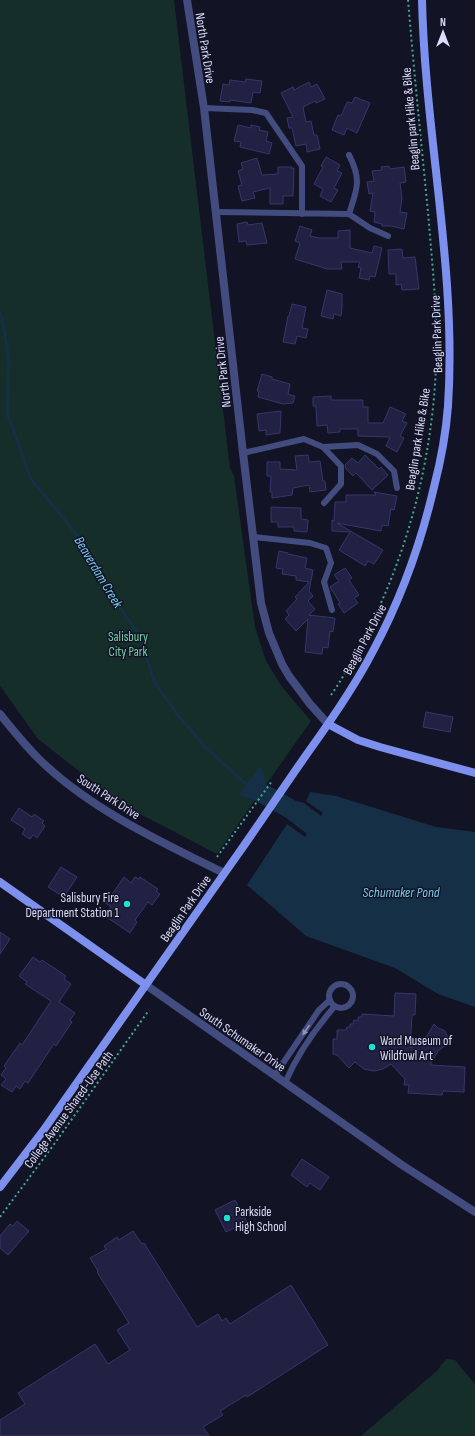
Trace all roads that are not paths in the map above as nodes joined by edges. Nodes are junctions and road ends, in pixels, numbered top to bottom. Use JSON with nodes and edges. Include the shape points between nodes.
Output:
{"nodes":[{"id":1,"x":187,"y":0,"type":"edge"},
{"id":2,"x":422,"y":0,"type":"edge"},
{"id":3,"x":204,"y":108,"type":"junction"},
{"id":4,"x":349,"y":155,"type":"dead end"},
{"id":5,"x":216,"y":212,"type":"junction"},
{"id":6,"x":302,"y":214,"type":"junction"},
{"id":7,"x":349,"y":214,"type":"junction"},
{"id":8,"x":388,"y":236,"type":"dead end"},
{"id":9,"x":323,"y":447,"type":"junction"},
{"id":10,"x":243,"y":453,"type":"junction"},
{"id":11,"x":397,"y":488,"type":"dead end"},
{"id":12,"x":324,"y":503,"type":"dead end"},
{"id":13,"x":253,"y":537,"type":"junction"},
{"id":14,"x":332,"y":610,"type":"dead end"},
{"id":15,"x":0,"y":714,"type":"edge"},
{"id":16,"x":328,"y":724,"type":"junction"},
{"id":17,"x":475,"y":773,"type":"edge"},
{"id":18,"x":224,"y":873,"type":"junction"},
{"id":19,"x":0,"y":882,"type":"edge"},
{"id":20,"x":146,"y":985,"type":"junction"},
{"id":21,"x":330,"y":1000,"type":"junction"},
{"id":22,"x":335,"y":1006,"type":"junction"},
{"id":23,"x":275,"y":1075,"type":"junction"},
{"id":24,"x":285,"y":1083,"type":"junction"},
{"id":25,"x":0,"y":1187,"type":"edge"},
{"id":26,"x":475,"y":1212,"type":"edge"}],
"edges":[{"from":1,"to":3,"type":"street","name":"North Park Drive"},
{"from":2,"to":16,"type":"main road","name":"Beaglin Park Drive","via":[[426,71],[448,306],[448,410],[429,510],[398,600],[372,653]]},
{"from":3,"to":5,"type":"street","name":"North Park Drive"},
{"from":3,"to":6,"type":"lane","via":[[266,113],[302,166]]},
{"from":4,"to":7,"type":"lane","via":[[356,168],[357,189]]},
{"from":5,"to":6,"type":"lane"},
{"from":5,"to":10,"type":"street","name":"North Park Drive"},
{"from":6,"to":7,"type":"lane"},
{"from":7,"to":8,"type":"lane"},
{"from":9,"to":10,"type":"lane","via":[[304,439]]},
{"from":9,"to":11,"type":"lane","via":[[358,445],[378,454],[394,471]]},
{"from":9,"to":12,"type":"lane","via":[[341,466],[341,484]]},
{"from":10,"to":13,"type":"street","name":"North Park Drive"},
{"from":13,"to":14,"type":"lane","via":[[310,542],[326,548],[331,563],[324,582]]},
{"from":13,"to":16,"type":"street","name":"North Park Drive","via":[[261,603],[275,650],[292,681]]},
{"from":15,"to":18,"type":"street","name":"South Park Drive","via":[[38,758],[78,791],[128,824]]},
{"from":16,"to":17,"type":"main road","via":[[358,740]]},
{"from":16,"to":18,"type":"main road","name":"Beaglin Park Drive"},
{"from":18,"to":20,"type":"main road","name":"Beaglin Park Drive"},
{"from":19,"to":20,"type":"main road","name":"South Schumaker Drive"},
{"from":20,"to":23,"type":"street","name":"South Schumaker Drive"},
{"from":20,"to":25,"type":"main road","name":"Beaglin Park Drive","via":[[43,1131]]},
{"from":21,"to":22,"type":"lane"},
{"from":21,"to":22,"type":"lane","via":[[332,989],[338,984],[346,984],[353,997],[350,1004],[343,1007]]},
{"from":21,"to":23,"type":"lane","one_way":true,"via":[[319,1010]]},
{"from":22,"to":24,"type":"lane","via":[[301,1052]]},
{"from":23,"to":24,"type":"street","name":"South Schumaker Drive"},
{"from":24,"to":26,"type":"street","name":"South Schumaker Drive","via":[[402,1165]]}]}
